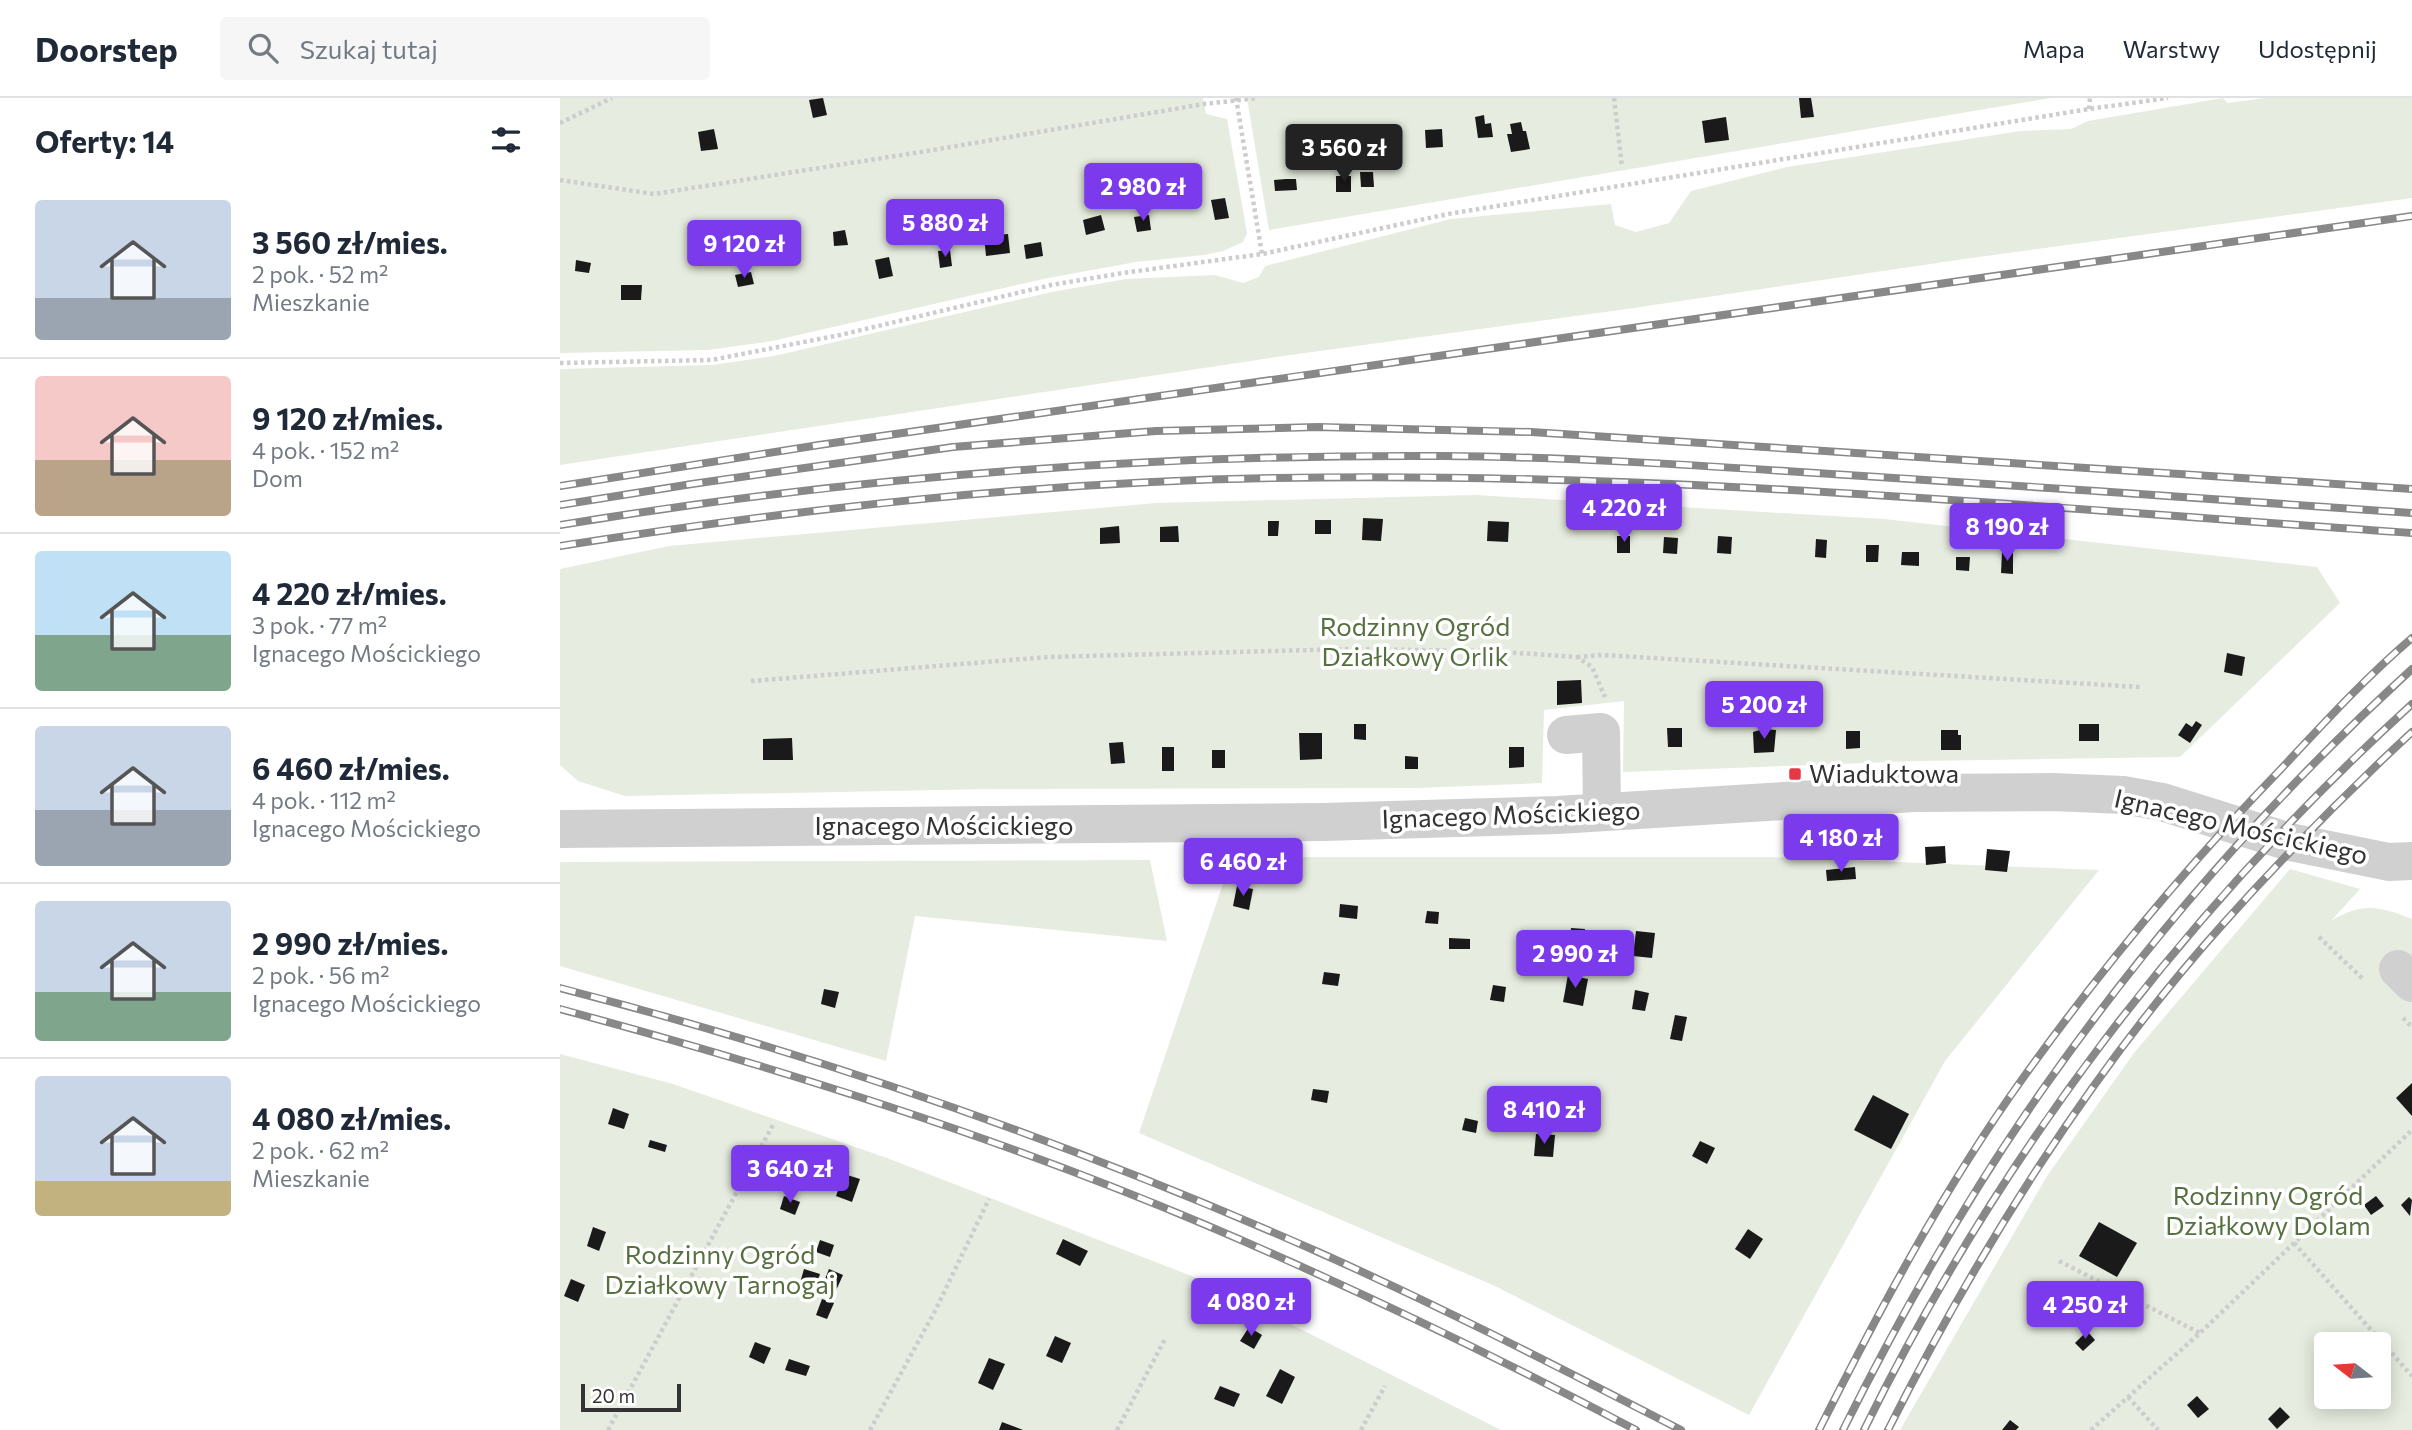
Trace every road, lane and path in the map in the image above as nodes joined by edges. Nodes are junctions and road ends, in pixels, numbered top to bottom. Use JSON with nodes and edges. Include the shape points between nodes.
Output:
{"nodes":[{"id":1,"x":612,"y":98,"type":"edge"},
{"id":2,"x":1258,"y":98,"type":"edge"},
{"id":3,"x":1614,"y":98,"type":"edge"},
{"id":4,"x":2090,"y":98,"type":"edge"},
{"id":5,"x":2168,"y":98,"type":"edge"},
{"id":6,"x":1236,"y":100,"type":"edge"},
{"id":7,"x":2088,"y":109,"type":"junction"},
{"id":8,"x":560,"y":123,"type":"edge"},
{"id":9,"x":1622,"y":167,"type":"dead end"},
{"id":10,"x":560,"y":180,"type":"edge"},
{"id":11,"x":1262,"y":254,"type":"junction"},
{"id":12,"x":560,"y":363,"type":"edge"},
{"id":13,"x":1577,"y":657,"type":"junction"},
{"id":14,"x":751,"y":681,"type":"dead end"},
{"id":15,"x":2140,"y":687,"type":"dead end"},
{"id":16,"x":1584,"y":734,"type":"joint"},
{"id":17,"x":560,"y":805,"type":"edge"},
{"id":18,"x":1602,"y":812,"type":"junction"},
{"id":19,"x":560,"y":829,"type":"edge"},
{"id":20,"x":600,"y":829,"type":"junction"},
{"id":21,"x":2412,"y":861,"type":"edge"},
{"id":22,"x":774,"y":1123,"type":"dead end"},
{"id":23,"x":2412,"y":1130,"type":"edge"},
{"id":24,"x":989,"y":1199,"type":"dead end"},
{"id":25,"x":2294,"y":1243,"type":"junction"},
{"id":26,"x":2059,"y":1261,"type":"dead end"},
{"id":27,"x":2200,"y":1333,"type":"junction"},
{"id":28,"x":1165,"y":1339,"type":"dead end"},
{"id":29,"x":2412,"y":1376,"type":"edge"},
{"id":30,"x":1385,"y":1386,"type":"dead end"},
{"id":31,"x":2128,"y":1396,"type":"junction"},
{"id":32,"x":608,"y":1430,"type":"edge"},
{"id":33,"x":870,"y":1430,"type":"edge"},
{"id":34,"x":1117,"y":1430,"type":"edge"},
{"id":35,"x":1361,"y":1430,"type":"edge"},
{"id":36,"x":2091,"y":1430,"type":"edge"},
{"id":37,"x":2158,"y":1430,"type":"edge"}],
"edges":[{"from":1,"to":8,"type":"path"},
{"from":2,"to":6,"type":"path"},
{"from":3,"to":9,"type":"path"},
{"from":4,"to":7,"type":"path"},
{"from":5,"to":7,"type":"path"},
{"from":6,"to":10,"type":"path","via":[[654,194]]},
{"from":6,"to":11,"type":"path"},
{"from":7,"to":11,"type":"path","via":[[1448,214]]},
{"from":11,"to":12,"type":"path","via":[[1051,285],[840,335],[711,359]]},
{"from":13,"to":14,"type":"path","via":[[1349,649],[1048,657]]},
{"from":13,"to":15,"type":"path"},
{"from":13,"to":16,"type":"path","via":[[1591,667],[1605,693]]},
{"from":16,"to":18,"type":"street"},
{"from":17,"to":20,"type":"street"},
{"from":18,"to":20,"type":"street","name":"Ignacego Mościckiego","via":[[1323,822]]},
{"from":18,"to":21,"type":"street","name":"Ignacego Mościckiego","via":[[1914,793],[2123,795],[2162,802],[2290,842],[2389,862]]},
{"from":19,"to":20,"type":"street","name":"Ignacego Mościckiego"},
{"from":22,"to":32,"type":"path"},
{"from":23,"to":25,"type":"path"},
{"from":24,"to":33,"type":"path"},
{"from":25,"to":27,"type":"path"},
{"from":25,"to":29,"type":"path"},
{"from":26,"to":27,"type":"path"},
{"from":27,"to":31,"type":"path"},
{"from":28,"to":34,"type":"path"},
{"from":30,"to":35,"type":"path"},
{"from":31,"to":36,"type":"path"},
{"from":31,"to":37,"type":"path"}]}
